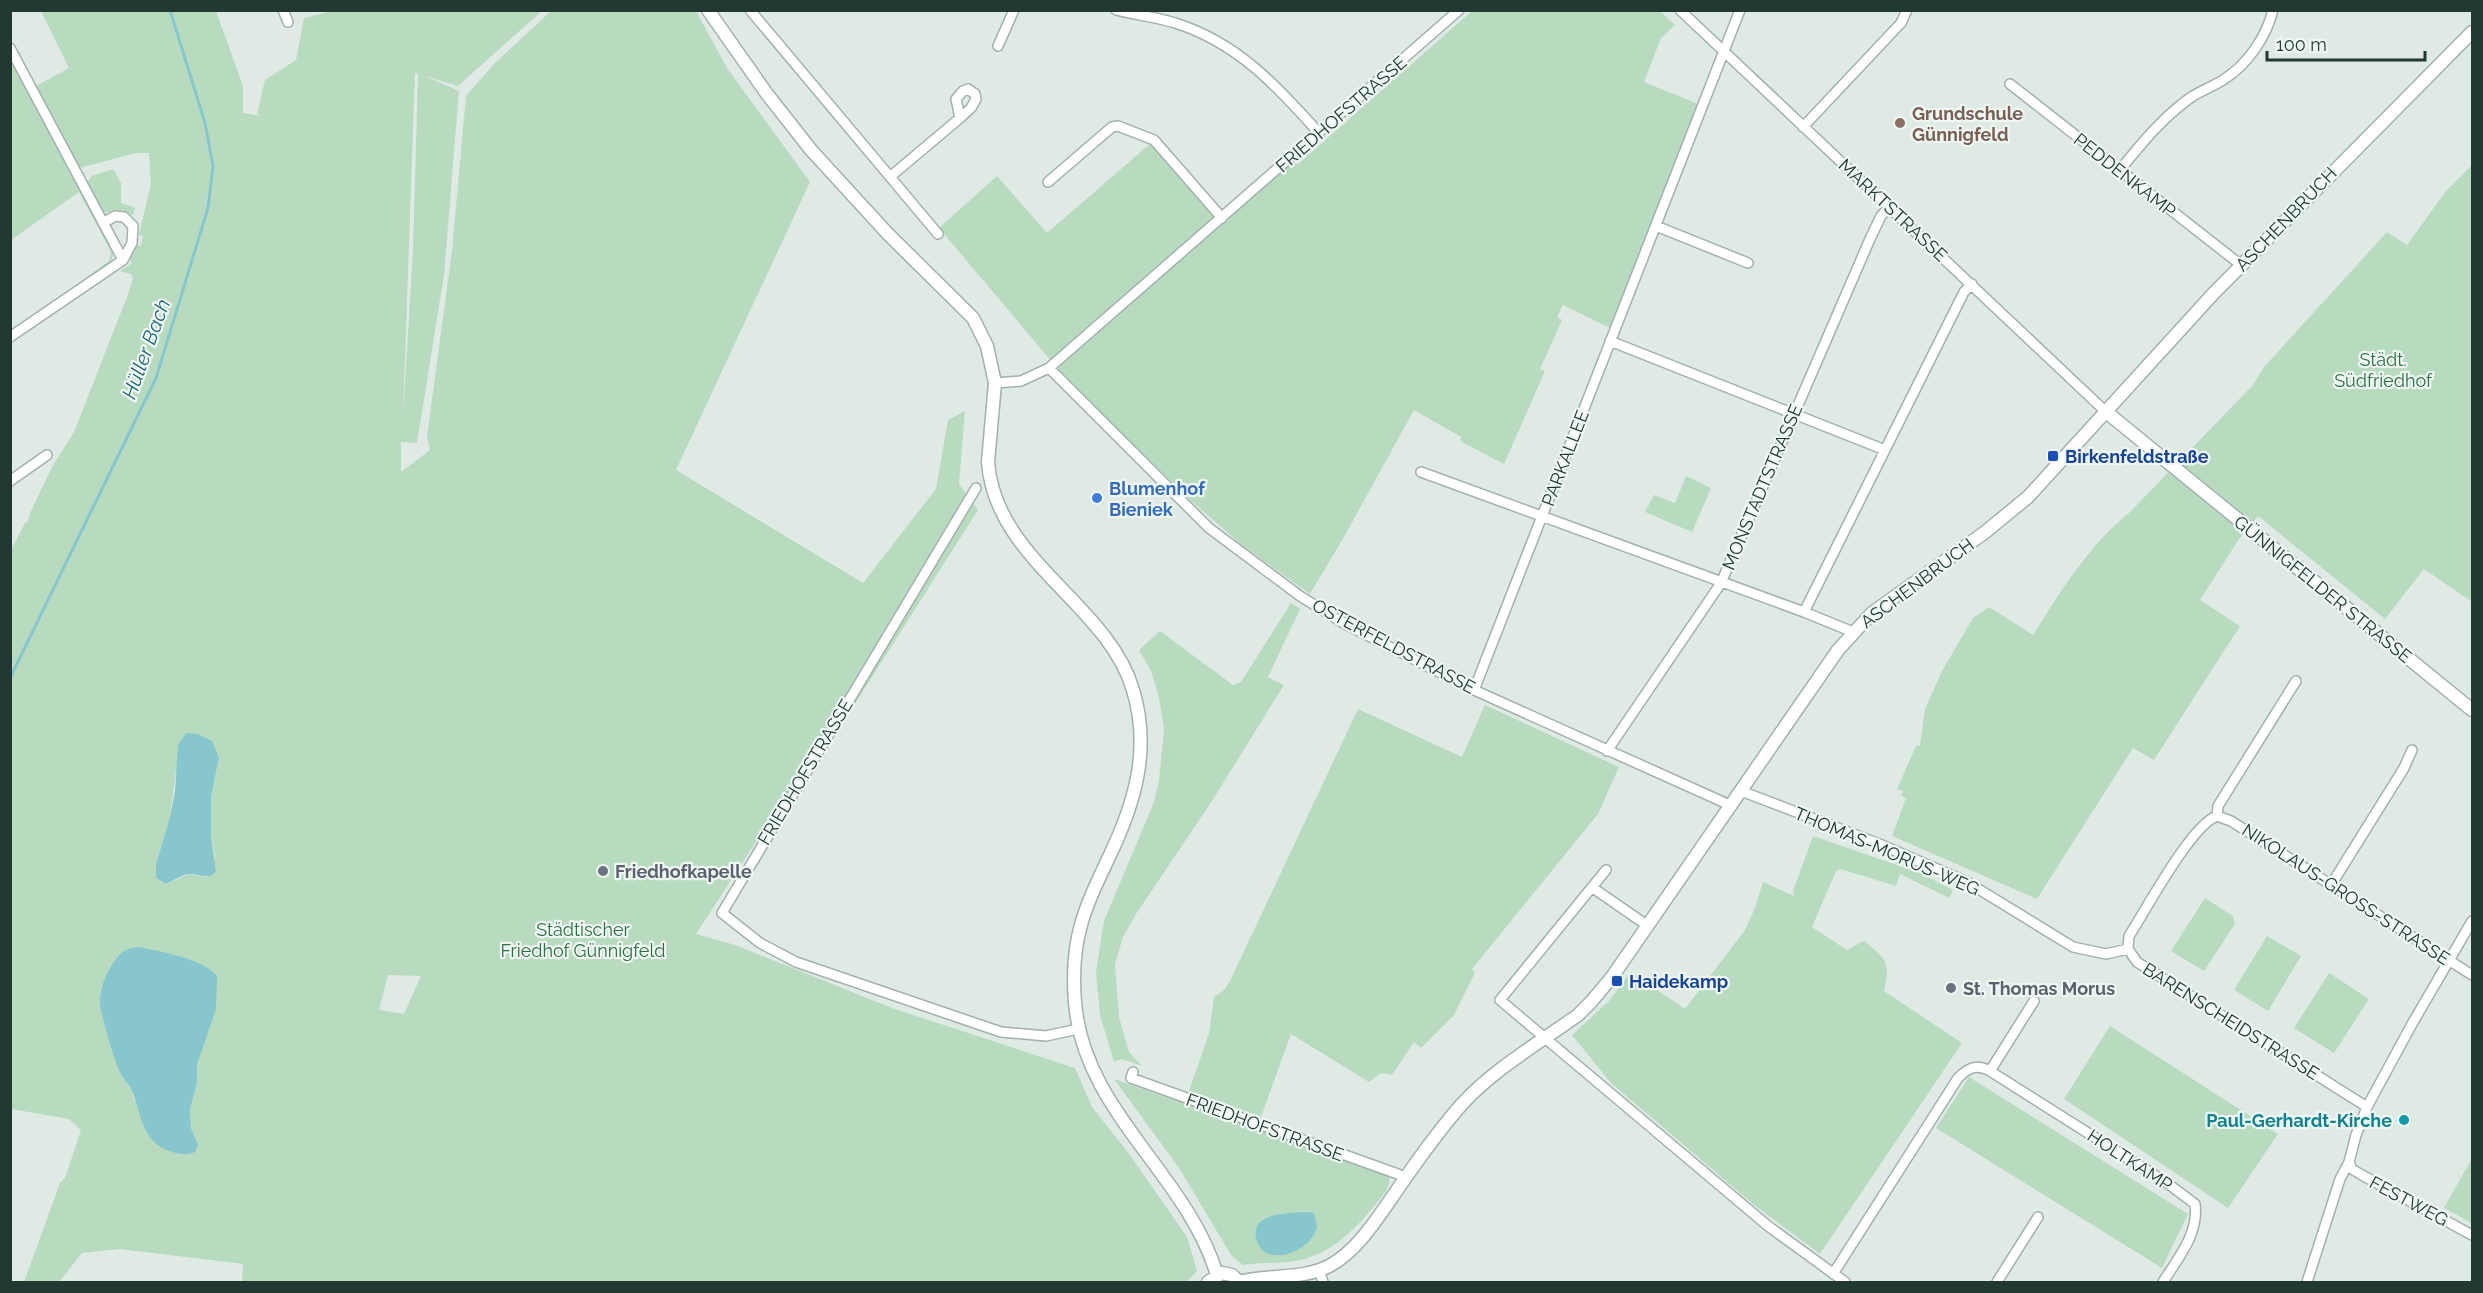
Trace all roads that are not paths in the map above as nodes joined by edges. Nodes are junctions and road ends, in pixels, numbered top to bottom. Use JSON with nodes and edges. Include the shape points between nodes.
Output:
{"nodes":[{"id":1,"x":283,"y":10,"type":"edge"},
{"id":2,"x":708,"y":10,"type":"edge"},
{"id":3,"x":1014,"y":10,"type":"edge"},
{"id":4,"x":1116,"y":10,"type":"edge"},
{"id":5,"x":1459,"y":10,"type":"edge"},
{"id":6,"x":1680,"y":10,"type":"edge"},
{"id":7,"x":1740,"y":10,"type":"edge"},
{"id":8,"x":1907,"y":10,"type":"edge"},
{"id":9,"x":2273,"y":10,"type":"edge"},
{"id":10,"x":751,"y":11,"type":"edge"},
{"id":11,"x":288,"y":22,"type":"dead end"},
{"id":12,"x":2472,"y":32,"type":"edge"},
{"id":13,"x":998,"y":46,"type":"dead end"},
{"id":14,"x":10,"y":48,"type":"edge"},
{"id":15,"x":1724,"y":52,"type":"junction"},
{"id":16,"x":2010,"y":84,"type":"dead end"},
{"id":17,"x":960,"y":118,"type":"dead end"},
{"id":18,"x":1803,"y":126,"type":"junction"},
{"id":19,"x":1320,"y":133,"type":"junction"},
{"id":20,"x":2119,"y":171,"type":"junction"},
{"id":21,"x":891,"y":176,"type":"junction"},
{"id":22,"x":1048,"y":182,"type":"dead end"},
{"id":23,"x":1889,"y":207,"type":"junction"},
{"id":24,"x":1222,"y":218,"type":"junction"},
{"id":25,"x":103,"y":223,"type":"junction"},
{"id":26,"x":1656,"y":226,"type":"junction"},
{"id":27,"x":938,"y":234,"type":"dead end"},
{"id":28,"x":123,"y":260,"type":"junction"},
{"id":29,"x":1748,"y":262,"type":"dead end"},
{"id":30,"x":2241,"y":265,"type":"junction"},
{"id":31,"x":1972,"y":284,"type":"junction"},
{"id":32,"x":10,"y":337,"type":"edge"},
{"id":33,"x":1610,"y":341,"type":"junction"},
{"id":34,"x":1049,"y":368,"type":"junction"},
{"id":35,"x":995,"y":383,"type":"junction"},
{"id":36,"x":2105,"y":411,"type":"junction"},
{"id":37,"x":1793,"y":415,"type":"junction"},
{"id":38,"x":1885,"y":450,"type":"junction"},
{"id":39,"x":47,"y":455,"type":"dead end"},
{"id":40,"x":1420,"y":472,"type":"dead end"},
{"id":41,"x":10,"y":481,"type":"edge"},
{"id":42,"x":976,"y":488,"type":"dead end"},
{"id":43,"x":1542,"y":516,"type":"junction"},
{"id":44,"x":1721,"y":583,"type":"junction"},
{"id":45,"x":1804,"y":612,"type":"junction"},
{"id":46,"x":1853,"y":632,"type":"junction"},
{"id":47,"x":2296,"y":681,"type":"dead end"},
{"id":48,"x":1474,"y":690,"type":"junction"},
{"id":49,"x":2472,"y":710,"type":"edge"},
{"id":50,"x":2412,"y":750,"type":"dead end"},
{"id":51,"x":1607,"y":751,"type":"junction"},
{"id":52,"x":1741,"y":791,"type":"junction"},
{"id":53,"x":1732,"y":806,"type":"junction"},
{"id":54,"x":2217,"y":816,"type":"junction"},
{"id":55,"x":1606,"y":870,"type":"dead end"},
{"id":56,"x":2331,"y":885,"type":"junction"},
{"id":57,"x":1593,"y":888,"type":"junction"},
{"id":58,"x":2472,"y":921,"type":"edge"},
{"id":59,"x":1648,"y":926,"type":"junction"},
{"id":60,"x":2128,"y":949,"type":"junction"},
{"id":61,"x":2449,"y":960,"type":"junction"},
{"id":62,"x":2472,"y":975,"type":"edge"},
{"id":63,"x":2034,"y":1001,"type":"dead end"},
{"id":64,"x":1078,"y":1029,"type":"junction"},
{"id":65,"x":1545,"y":1039,"type":"junction"},
{"id":66,"x":1990,"y":1071,"type":"junction"},
{"id":67,"x":1133,"y":1072,"type":"dead end"},
{"id":68,"x":2367,"y":1107,"type":"junction"},
{"id":69,"x":2349,"y":1162,"type":"junction"},
{"id":70,"x":1406,"y":1177,"type":"junction"},
{"id":71,"x":2038,"y":1217,"type":"dead end"},
{"id":72,"x":2472,"y":1235,"type":"edge"},
{"id":73,"x":1319,"y":1270,"type":"junction"},
{"id":74,"x":1833,"y":1274,"type":"junction"},
{"id":75,"x":1213,"y":1279,"type":"edge"},
{"id":76,"x":1239,"y":1282,"type":"edge"},
{"id":77,"x":1323,"y":1282,"type":"edge"},
{"id":78,"x":1845,"y":1282,"type":"edge"},
{"id":79,"x":1996,"y":1282,"type":"edge"},
{"id":80,"x":2163,"y":1282,"type":"edge"},
{"id":81,"x":2307,"y":1282,"type":"edge"}],
"edges":[{"from":1,"to":11,"type":"street"},
{"from":2,"to":35,"type":"street","via":[[811,150],[973,318],[987,346]]},
{"from":3,"to":13,"type":"street"},
{"from":4,"to":19,"type":"street","via":[[1174,22],[1215,39],[1274,82]]},
{"from":5,"to":19,"type":"street","name":"FRIEDHOFSTRASSE"},
{"from":6,"to":15,"type":"street","name":"MARKTSTRASSE"},
{"from":7,"to":15,"type":"street","name":"PARKALLEE"},
{"from":8,"to":18,"type":"street","via":[[1901,23]]},
{"from":9,"to":20,"type":"street","via":[[2262,39],[2243,63],[2156,126]]},
{"from":10,"to":21,"type":"street"},
{"from":12,"to":30,"type":"street","name":"ASCHENBRUCH"},
{"from":14,"to":25,"type":"street"},
{"from":15,"to":18,"type":"street","name":"MARKTSTRASSE"},
{"from":15,"to":26,"type":"street","name":"PARKALLEE"},
{"from":16,"to":20,"type":"street","name":"PEDDENKAMP"},
{"from":17,"to":21,"type":"street"},
{"from":18,"to":23,"type":"street","name":"MARKTSTRASSE"},
{"from":19,"to":24,"type":"street","name":"FRIEDHOFSTRASSE"},
{"from":20,"to":30,"type":"street","name":"PEDDENKAMP"},
{"from":21,"to":27,"type":"street"},
{"from":22,"to":24,"type":"street","via":[[1118,126],[1154,140]]},
{"from":23,"to":31,"type":"street","name":"MARKTSTRASSE"},
{"from":23,"to":37,"type":"street","name":"MONSTADTSTRASSE","via":[[1870,239]]},
{"from":24,"to":34,"type":"street","name":"FRIEDHOFSTRASSE"},
{"from":25,"to":28,"type":"street"},
{"from":25,"to":28,"type":"street","via":[[115,216],[124,217],[133,226],[132,243]]},
{"from":26,"to":29,"type":"street"},
{"from":26,"to":33,"type":"street","name":"PARKALLEE"},
{"from":28,"to":32,"type":"street"},
{"from":30,"to":36,"type":"street","name":"ASCHENBRUCH"},
{"from":31,"to":36,"type":"street","name":"MARKTSTRASSE"},
{"from":31,"to":38,"type":"street","via":[[1964,292]]},
{"from":33,"to":37,"type":"street"},
{"from":33,"to":43,"type":"street","name":"PARKALLEE"},
{"from":34,"to":35,"type":"street","name":"FRIEDHOFSTRASSE","via":[[1021,381]]},
{"from":34,"to":48,"type":"street","name":"OSTERFELDSTRASSE","via":[[1209,528],[1243,555],[1345,624]]},
{"from":35,"to":64,"type":"street","via":[[988,462],[999,508],[1024,546],[1104,638],[1121,663],[1139,713],[1142,741],[1135,792],[1092,894],[1076,945]]},
{"from":36,"to":46,"type":"street","name":"ASCHENBRUCH","via":[[2014,510],[1886,602]]},
{"from":36,"to":49,"type":"street","name":"GÜNNIGFELDER STRASSE"},
{"from":37,"to":38,"type":"street"},
{"from":37,"to":44,"type":"street","name":"MONSTADTSTRASSE"},
{"from":38,"to":45,"type":"street"},
{"from":39,"to":41,"type":"street"},
{"from":40,"to":43,"type":"street"},
{"from":42,"to":64,"type":"street","name":"FRIEDHOFSTRASSE","via":[[722,913],[760,943],[796,962],[1001,1032],[1046,1036]]},
{"from":43,"to":44,"type":"street"},
{"from":43,"to":48,"type":"street","name":"PARKALLEE"},
{"from":44,"to":45,"type":"street"},
{"from":44,"to":51,"type":"street","name":"MONSTADTSTRASSE"},
{"from":45,"to":46,"type":"street"},
{"from":46,"to":52,"type":"street","name":"ASCHENBRUCH"},
{"from":47,"to":54,"type":"street","name":"BARENSCHEIDSTRASSE","via":[[2218,806]]},
{"from":48,"to":51,"type":"street","name":"OSTERFELDSTRASSE"},
{"from":50,"to":56,"type":"street"},
{"from":51,"to":53,"type":"street","name":"OSTERFELDSTRASSE"},
{"from":52,"to":53,"type":"street","name":"ASCHENBRUCH"},
{"from":52,"to":60,"type":"street","name":"THOMAS-MORUS-WEG","via":[[1967,882],[2073,947],[2106,954]]},
{"from":53,"to":59,"type":"street","name":"ASCHENBRUCH"},
{"from":54,"to":56,"type":"street","name":"NIKOLAUS-GROSS-STRASSE"},
{"from":54,"to":60,"type":"street","name":"BARENSCHEIDSTRASSE","via":[[2200,829],[2183,851],[2129,936]]},
{"from":55,"to":57,"type":"street"},
{"from":56,"to":61,"type":"street","name":"NIKOLAUS-GROSS-STRASSE"},
{"from":57,"to":59,"type":"street"},
{"from":57,"to":65,"type":"street","via":[[1500,1000]]},
{"from":58,"to":61,"type":"street"},
{"from":59,"to":65,"type":"street","name":"ASCHENBRUCH","via":[[1591,1002]]},
{"from":60,"to":68,"type":"street","name":"BARENSCHEIDSTRASSE","via":[[2137,962]]},
{"from":61,"to":62,"type":"street","name":"NIKOLAUS-GROSS-STRASSE"},
{"from":61,"to":68,"type":"street"},
{"from":63,"to":66,"type":"street"},
{"from":64,"to":75,"type":"street","via":[[1102,1089],[1198,1230]]},
{"from":65,"to":70,"type":"street","name":"ASCHENBRUCH","via":[[1475,1091],[1442,1127]]},
{"from":65,"to":74,"type":"street","via":[[1768,1226]]},
{"from":66,"to":74,"type":"street","via":[[1975,1066],[1958,1077]]},
{"from":66,"to":80,"type":"street","name":"HOLTKAMP","via":[[2195,1204],[2193,1230]]},
{"from":67,"to":70,"type":"street","name":"FRIEDHOFSTRASSE","via":[[1131,1078]]},
{"from":68,"to":69,"type":"street"},
{"from":69,"to":72,"type":"street","name":"FESTWEG","via":[[2360,1174]]},
{"from":69,"to":81,"type":"street"},
{"from":70,"to":73,"type":"street","name":"ASCHENBRUCH","via":[[1366,1233],[1338,1260]]},
{"from":71,"to":79,"type":"street"},
{"from":73,"to":76,"type":"street"},
{"from":73,"to":77,"type":"street"},
{"from":74,"to":78,"type":"street"},
{"from":75,"to":76,"type":"street","via":[[1227,1274]]}]}
